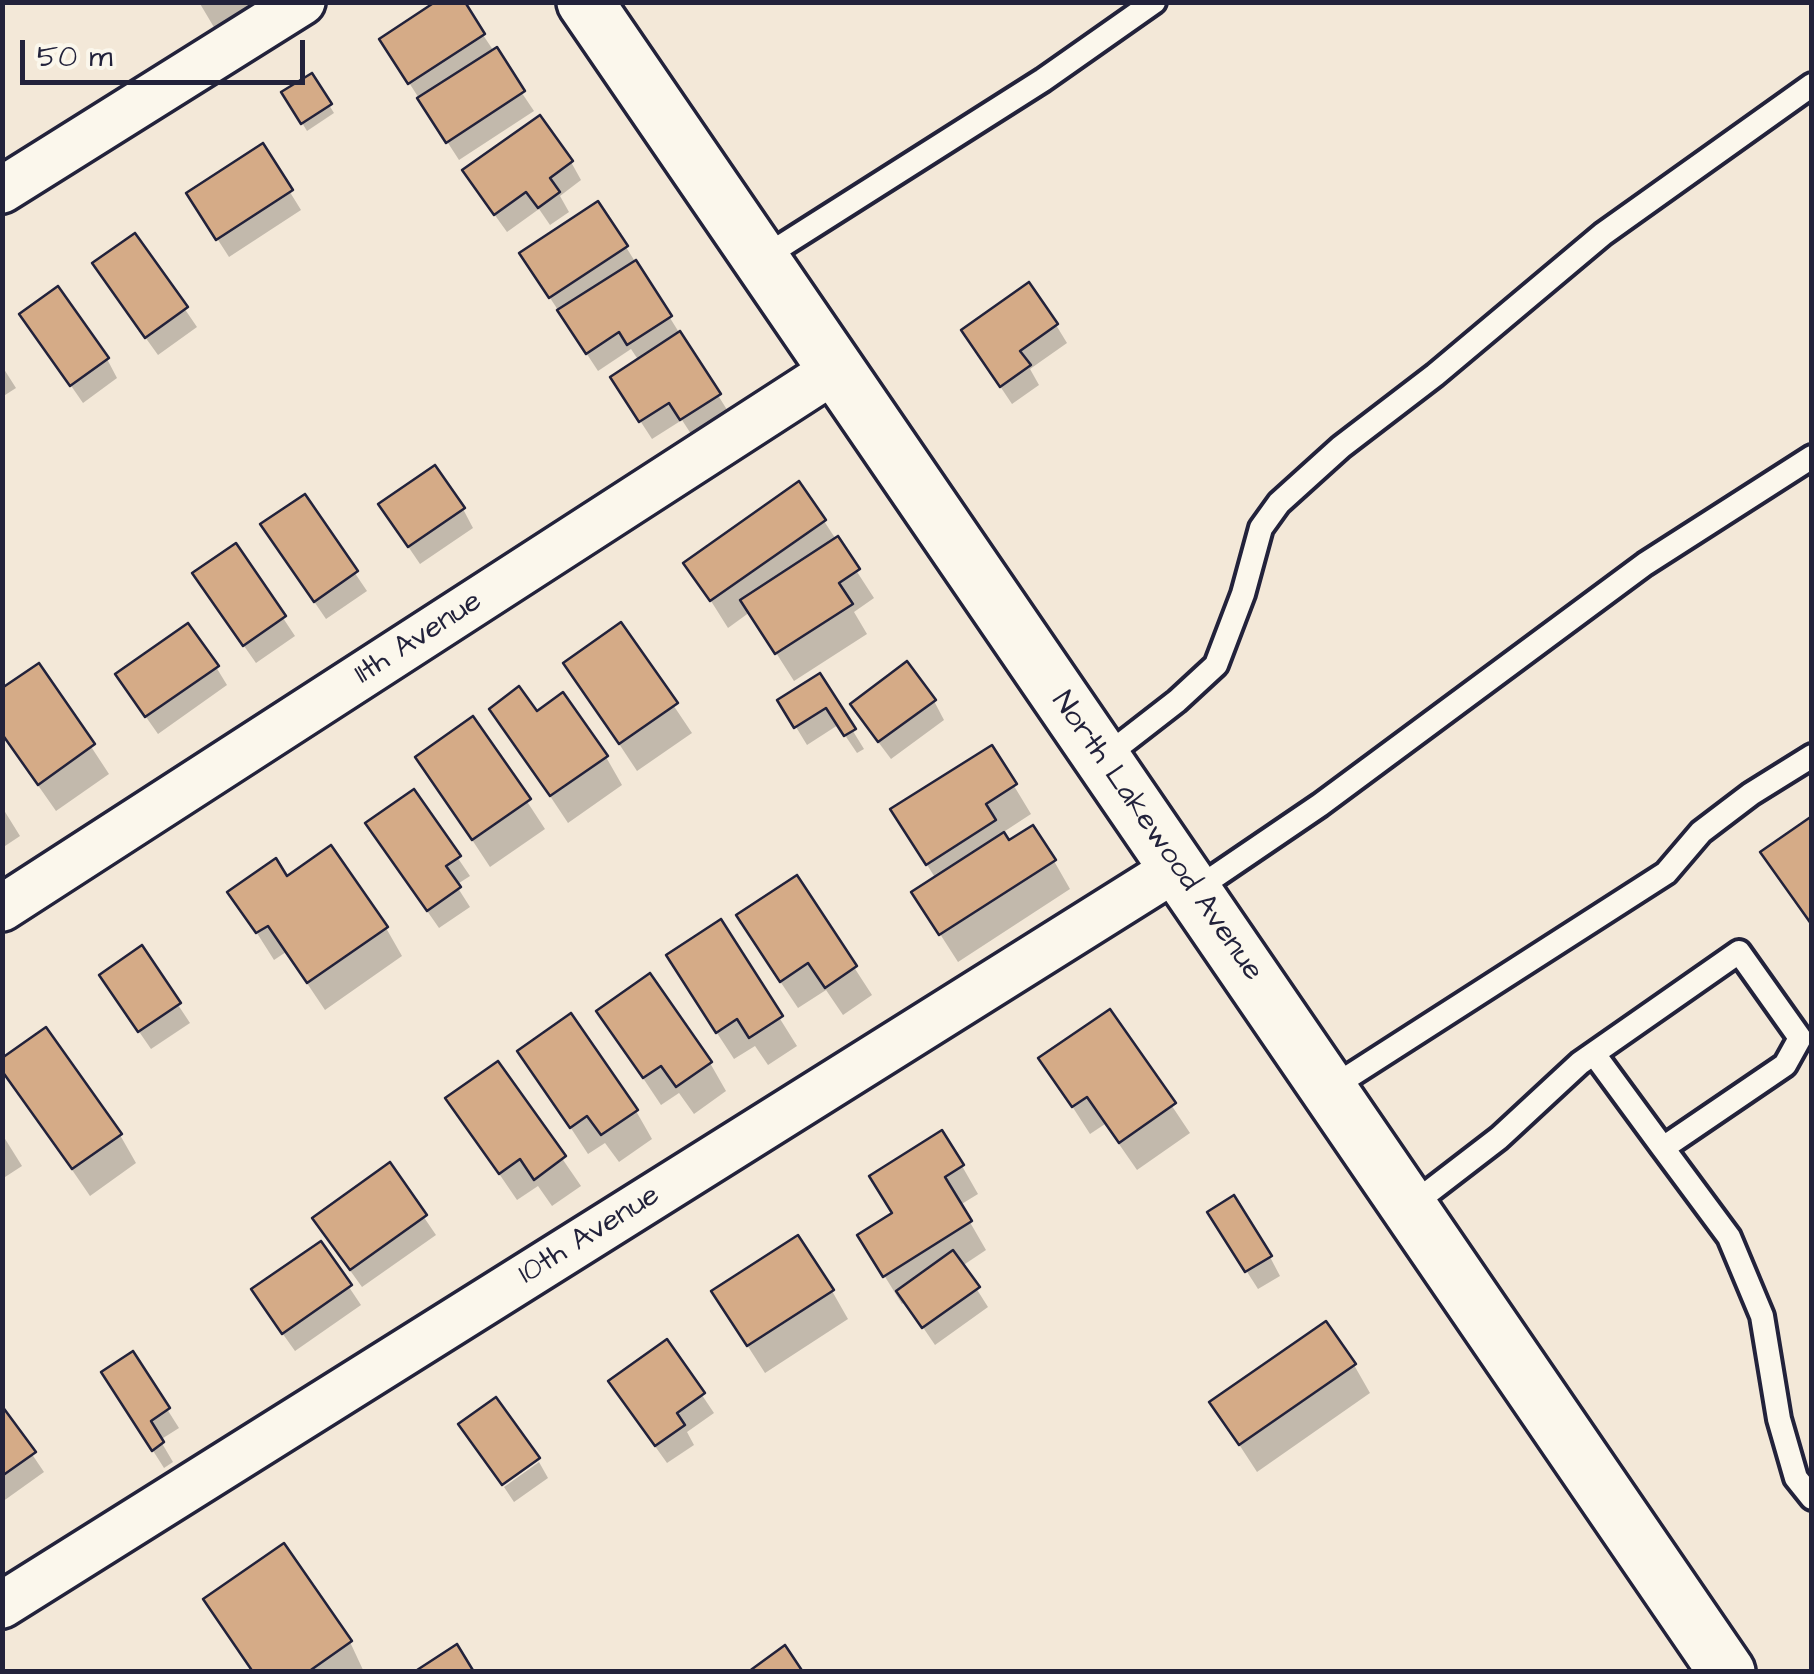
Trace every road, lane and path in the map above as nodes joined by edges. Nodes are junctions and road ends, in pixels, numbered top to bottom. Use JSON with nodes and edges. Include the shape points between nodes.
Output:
{"nodes":[{"id":1,"x":302,"y":2,"type":"edge"},
{"id":2,"x":585,"y":2,"type":"edge"},
{"id":3,"x":1154,"y":2,"type":"edge"},
{"id":4,"x":1812,"y":85,"type":"edge"},
{"id":5,"x":2,"y":190,"type":"edge"},
{"id":6,"x":761,"y":259,"type":"junction"},
{"id":7,"x":836,"y":370,"type":"junction"},
{"id":8,"x":1812,"y":457,"type":"edge"},
{"id":9,"x":1812,"y":756,"type":"edge"},
{"id":10,"x":1102,"y":760,"type":"junction"},
{"id":11,"x":1186,"y":879,"type":"junction"},
{"id":12,"x":2,"y":908,"type":"edge"},
{"id":13,"x":1594,"y":1054,"type":"junction"},
{"id":14,"x":1328,"y":1090,"type":"junction"},
{"id":15,"x":1664,"y":1148,"type":"junction"},
{"id":16,"x":1408,"y":1208,"type":"junction"},
{"id":17,"x":1812,"y":1498,"type":"edge"},
{"id":18,"x":2,"y":1605,"type":"edge"},
{"id":19,"x":1728,"y":1672,"type":"edge"}],
"edges":[{"from":1,"to":5,"type":"street"},
{"from":2,"to":6,"type":"street","name":"North Lakewood Avenue"},
{"from":3,"to":6,"type":"lane"},
{"from":4,"to":10,"type":"lane","via":[[1603,234],[1279,503],[1261,528],[1216,665]]},
{"from":6,"to":7,"type":"street","name":"North Lakewood Avenue"},
{"from":7,"to":10,"type":"street","name":"North Lakewood Avenue"},
{"from":7,"to":12,"type":"street","name":"11th Avenue"},
{"from":8,"to":11,"type":"lane","via":[[1645,564],[1320,806]]},
{"from":9,"to":14,"type":"lane","via":[[1701,832],[1666,873]]},
{"from":10,"to":11,"type":"street","name":"North Lakewood Avenue"},
{"from":11,"to":14,"type":"street","name":"North Lakewood Avenue"},
{"from":11,"to":18,"type":"street","name":"10th Avenue"},
{"from":13,"to":15,"type":"lane"},
{"from":13,"to":15,"type":"lane","via":[[1739,952],[1800,1038],[1785,1065]]},
{"from":13,"to":16,"type":"lane"},
{"from":14,"to":16,"type":"street","name":"North Lakewood Avenue"},
{"from":15,"to":17,"type":"lane","via":[[1736,1252],[1762,1316],[1796,1478]]},
{"from":16,"to":19,"type":"street","name":"North Lakewood Avenue"}]}
